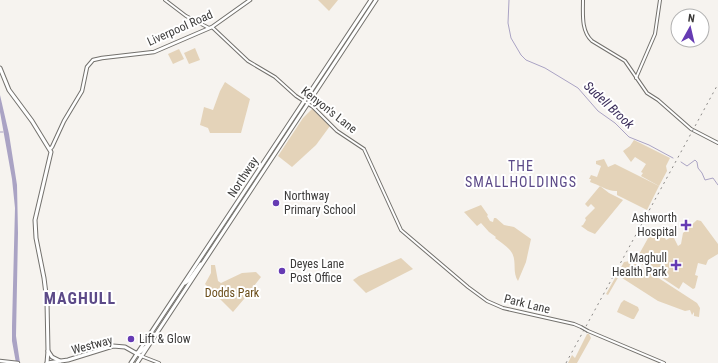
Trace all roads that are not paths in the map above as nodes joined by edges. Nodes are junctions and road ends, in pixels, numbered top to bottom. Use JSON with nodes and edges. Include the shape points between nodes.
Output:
{"nodes":[{"id":1,"x":165,"y":0,"type":"edge"},
{"id":2,"x":250,"y":0,"type":"edge"},
{"id":3,"x":371,"y":0,"type":"edge"},
{"id":4,"x":376,"y":0,"type":"edge"},
{"id":5,"x":583,"y":0,"type":"edge"},
{"id":6,"x":660,"y":0,"type":"edge"},
{"id":7,"x":210,"y":27,"type":"junction"},
{"id":8,"x":0,"y":68,"type":"edge"},
{"id":9,"x":636,"y":78,"type":"junction"},
{"id":10,"x":304,"y":101,"type":"junction"},
{"id":11,"x":308,"y":104,"type":"junction"},
{"id":12,"x":718,"y":143,"type":"edge"},
{"id":13,"x":50,"y":149,"type":"junction"},
{"id":14,"x":403,"y":232,"type":"joint"},
{"id":15,"x":202,"y":264,"type":"junction"},
{"id":16,"x":183,"y":284,"type":"junction"},
{"id":17,"x":148,"y":345,"type":"junction"},
{"id":18,"x":48,"y":351,"type":"junction"},
{"id":19,"x":137,"y":353,"type":"junction"},
{"id":20,"x":141,"y":356,"type":"junction"},
{"id":21,"x":0,"y":361,"type":"edge"},
{"id":22,"x":62,"y":361,"type":"junction"},
{"id":23,"x":12,"y":362,"type":"edge"},
{"id":24,"x":18,"y":363,"type":"edge"},
{"id":25,"x":46,"y":363,"type":"edge"},
{"id":26,"x":131,"y":363,"type":"edge"},
{"id":27,"x":136,"y":363,"type":"edge"},
{"id":28,"x":159,"y":363,"type":"edge"},
{"id":29,"x":664,"y":363,"type":"edge"}],
"edges":[{"from":1,"to":7,"type":"street","name":"Kenyon's Lane","via":[[186,16]]},
{"from":2,"to":7,"type":"main road","name":"Liverpool Road"},
{"from":3,"to":10,"type":"main road","name":"Northway"},
{"from":4,"to":11,"type":"main road","name":"Northway"},
{"from":5,"to":9,"type":"street","via":[[586,35],[625,60]]},
{"from":6,"to":9,"type":"street","via":[[655,34]]},
{"from":7,"to":10,"type":"street","name":"Kenyon's Lane","via":[[248,61],[275,77]]},
{"from":7,"to":13,"type":"main road","name":"Liverpool Road","via":[[150,53],[93,60],[87,67],[82,91]]},
{"from":8,"to":13,"type":"main road","via":[[9,90]]},
{"from":9,"to":12,"type":"street","via":[[647,93],[687,126]]},
{"from":10,"to":11,"type":"street","name":"Kenyon's Lane"},
{"from":10,"to":16,"type":"main road","name":"Northway"},
{"from":11,"to":14,"type":"street","name":"Kenyon's Lane","via":[[337,131],[366,151]]},
{"from":11,"to":15,"type":"main road","name":"Northway"},
{"from":13,"to":18,"type":"main road","via":[[51,156],[35,220],[46,295]]},
{"from":14,"to":29,"type":"street","name":"Park Lane","bridge":true,"via":[[475,293],[492,304],[581,327]]},
{"from":15,"to":16,"type":"main road"},
{"from":15,"to":17,"type":"main road","name":"Northway"},
{"from":16,"to":19,"type":"main road","name":"Northway"},
{"from":17,"to":19,"type":"main road"},
{"from":17,"to":20,"type":"main road","name":"Northway"},
{"from":18,"to":22,"type":"main road","via":[[52,357]]},
{"from":18,"to":25,"type":"main road"},
{"from":19,"to":20,"type":"main road","name":"Westway"},
{"from":19,"to":22,"type":"main road","name":"Westway","via":[[125,347],[113,346]]},
{"from":19,"to":26,"type":"main road","name":"Northway"},
{"from":20,"to":27,"type":"main road","name":"Northway"},
{"from":20,"to":28,"type":"street"},
{"from":21,"to":23,"type":"main road"},
{"from":22,"to":25,"type":"main road","name":"Westway"},
{"from":23,"to":24,"type":"main road"}]}
